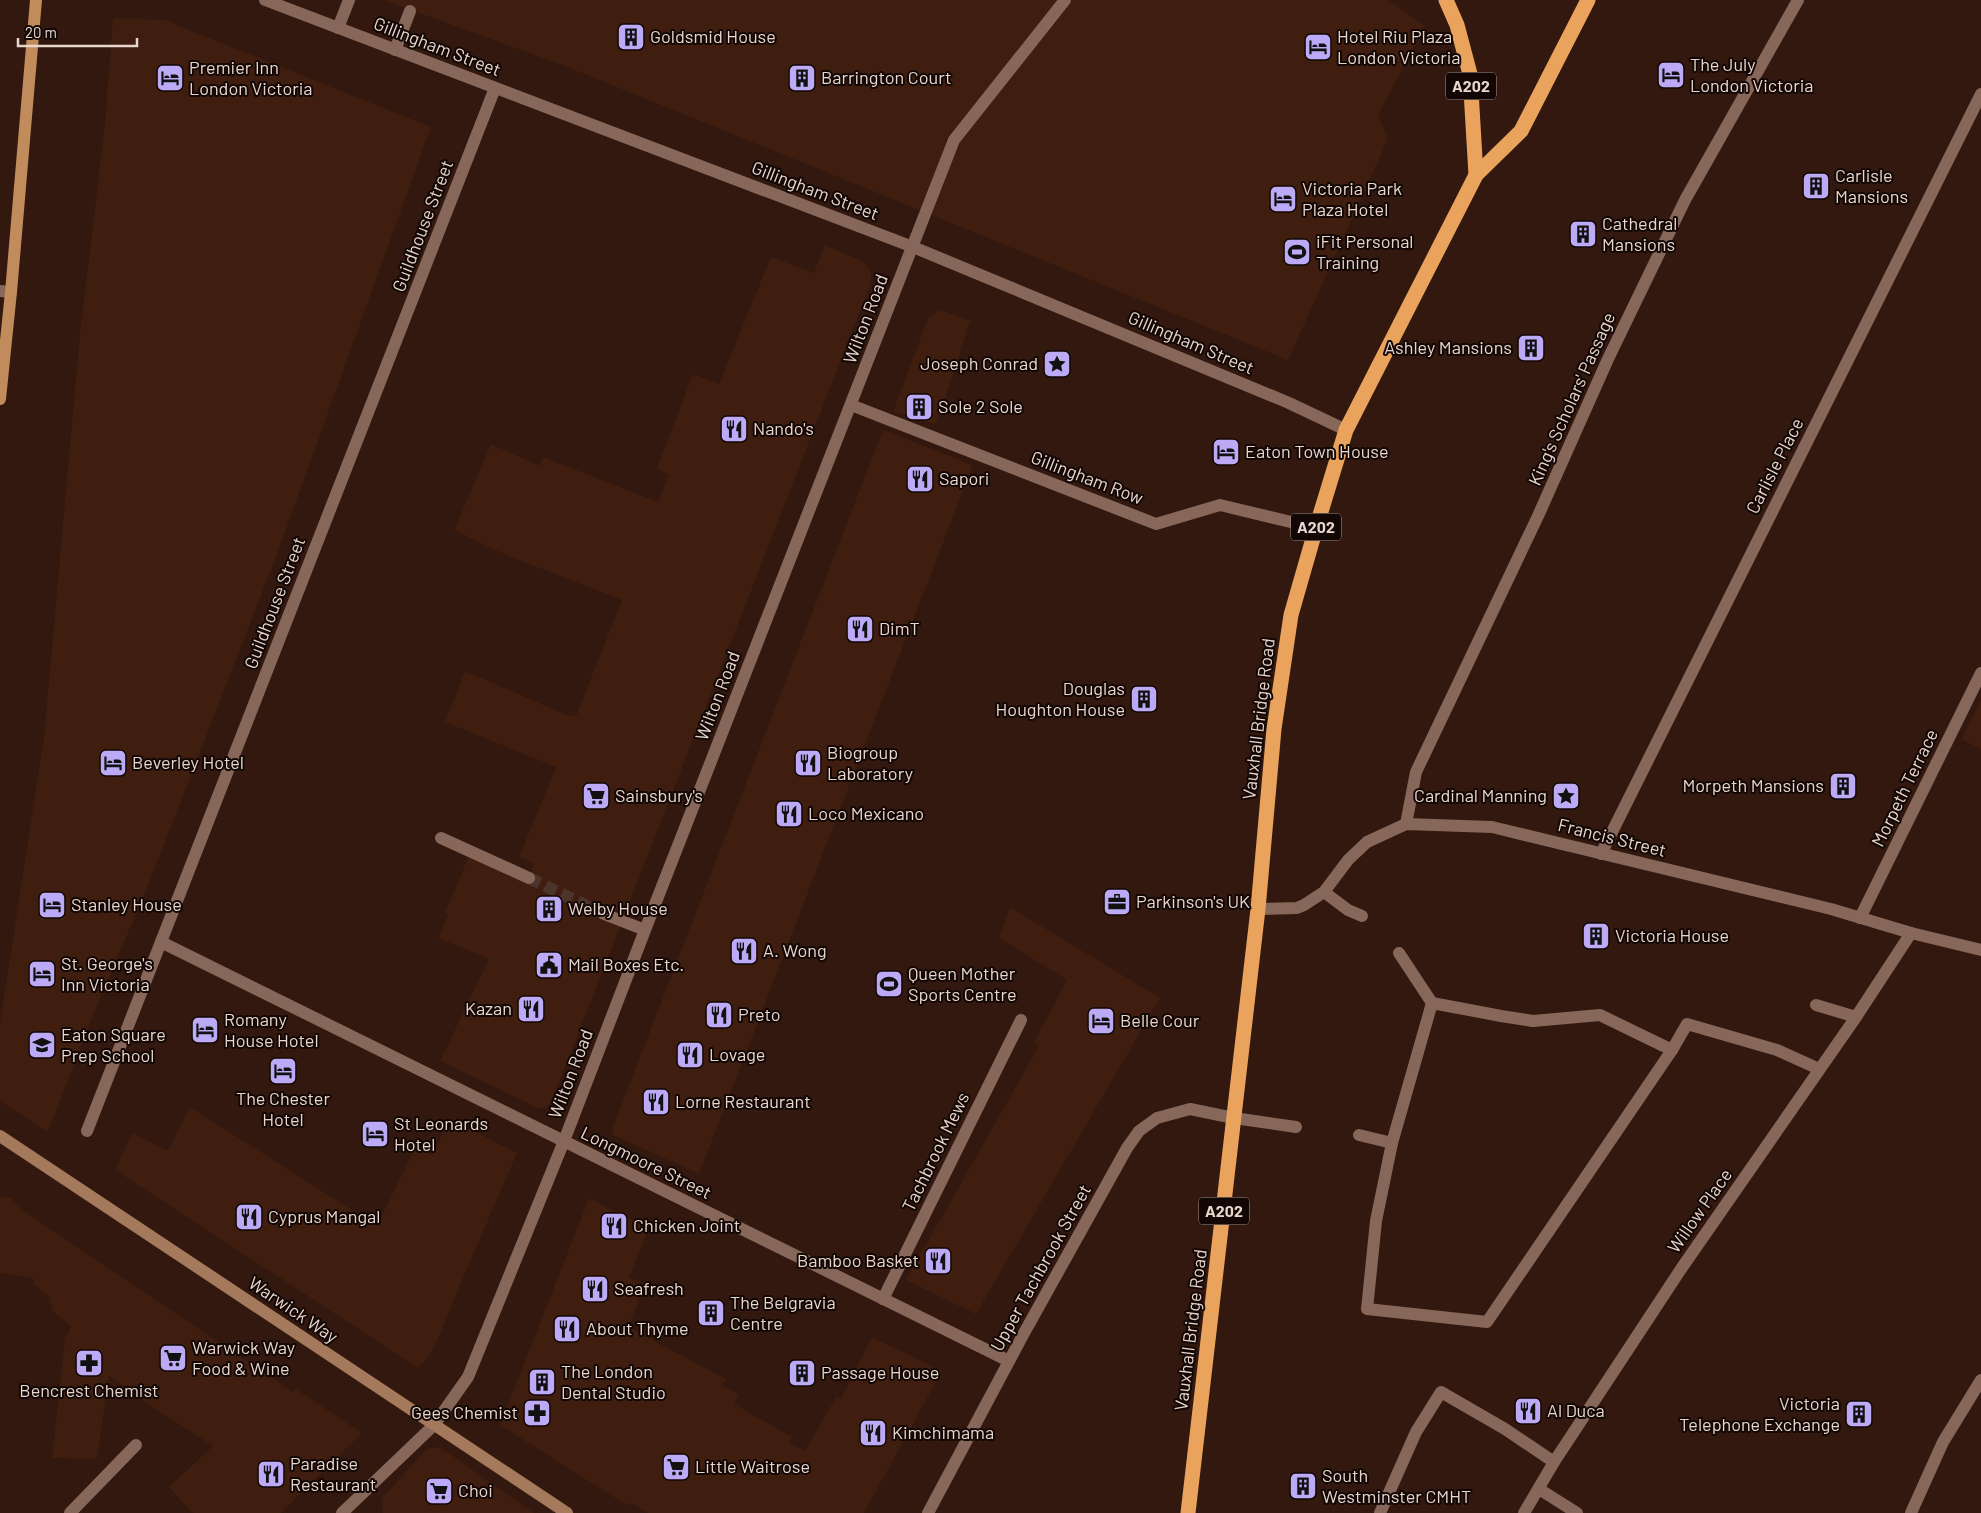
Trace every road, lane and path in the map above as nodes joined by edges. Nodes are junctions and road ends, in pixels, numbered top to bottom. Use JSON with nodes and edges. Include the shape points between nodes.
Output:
{"nodes":[{"id":1,"x":36,"y":0,"type":"edge"},
{"id":2,"x":265,"y":0,"type":"edge"},
{"id":3,"x":349,"y":0,"type":"edge"},
{"id":4,"x":1066,"y":0,"type":"edge"},
{"id":5,"x":1446,"y":0,"type":"edge"},
{"id":6,"x":1588,"y":0,"type":"edge"},
{"id":7,"x":1798,"y":0,"type":"edge"},
{"id":8,"x":410,"y":10,"type":"dead end"},
{"id":9,"x":338,"y":28,"type":"junction"},
{"id":10,"x":395,"y":50,"type":"junction"},
{"id":11,"x":495,"y":88,"type":"junction"},
{"id":12,"x":1981,"y":94,"type":"edge"},
{"id":13,"x":1476,"y":175,"type":"junction"},
{"id":14,"x":913,"y":248,"type":"junction"},
{"id":15,"x":6,"y":291,"type":"edge"},
{"id":16,"x":0,"y":399,"type":"edge"},
{"id":17,"x":851,"y":405,"type":"junction"},
{"id":18,"x":1346,"y":430,"type":"junction"},
{"id":19,"x":1316,"y":528,"type":"junction"},
{"id":20,"x":1981,"y":673,"type":"edge"},
{"id":21,"x":1406,"y":824,"type":"junction"},
{"id":22,"x":441,"y":838,"type":"dead end"},
{"id":23,"x":1601,"y":854,"type":"junction"},
{"id":24,"x":529,"y":878,"type":"tunnel mouth"},
{"id":25,"x":1324,"y":892,"type":"junction"},
{"id":26,"x":1258,"y":909,"type":"junction"},
{"id":27,"x":604,"y":914,"type":"tunnel mouth"},
{"id":28,"x":1362,"y":916,"type":"dead end"},
{"id":29,"x":1860,"y":918,"type":"junction"},
{"id":30,"x":645,"y":930,"type":"junction"},
{"id":31,"x":1911,"y":933,"type":"junction"},
{"id":32,"x":160,"y":942,"type":"junction"},
{"id":33,"x":1981,"y":950,"type":"edge"},
{"id":34,"x":1399,"y":953,"type":"dead end"},
{"id":35,"x":1432,"y":1003,"type":"junction"},
{"id":36,"x":1816,"y":1005,"type":"dead end"},
{"id":37,"x":1856,"y":1017,"type":"junction"},
{"id":38,"x":1021,"y":1020,"type":"dead end"},
{"id":39,"x":1672,"y":1050,"type":"junction"},
{"id":40,"x":1819,"y":1069,"type":"junction"},
{"id":41,"x":1234,"y":1118,"type":"junction"},
{"id":42,"x":1296,"y":1127,"type":"dead end"},
{"id":43,"x":87,"y":1131,"type":"dead end"},
{"id":44,"x":1359,"y":1135,"type":"dead end"},
{"id":45,"x":0,"y":1136,"type":"edge"},
{"id":46,"x":564,"y":1141,"type":"junction"},
{"id":47,"x":1392,"y":1142,"type":"junction"},
{"id":48,"x":882,"y":1299,"type":"junction"},
{"id":49,"x":1009,"y":1361,"type":"junction"},
{"id":50,"x":1981,"y":1380,"type":"edge"},
{"id":51,"x":434,"y":1425,"type":"junction"},
{"id":52,"x":136,"y":1445,"type":"dead end"},
{"id":53,"x":1554,"y":1462,"type":"junction"},
{"id":54,"x":1539,"y":1490,"type":"junction"},
{"id":55,"x":70,"y":1513,"type":"edge"},
{"id":56,"x":342,"y":1513,"type":"edge"},
{"id":57,"x":568,"y":1513,"type":"edge"},
{"id":58,"x":928,"y":1513,"type":"edge"},
{"id":59,"x":1188,"y":1513,"type":"edge"},
{"id":60,"x":1380,"y":1513,"type":"edge"},
{"id":61,"x":1524,"y":1513,"type":"edge"},
{"id":62,"x":1577,"y":1513,"type":"edge"},
{"id":63,"x":1911,"y":1513,"type":"edge"}],
"edges":[{"from":1,"to":15,"type":"main road"},
{"from":2,"to":9,"type":"street","name":"Gillingham Street"},
{"from":3,"to":9,"type":"street"},
{"from":4,"to":14,"type":"street","name":"Wilton Road","via":[[954,140]]},
{"from":5,"to":13,"type":"highway","number":"A202","via":[[1458,25],[1470,74]]},
{"from":6,"to":13,"type":"highway","name":"Vauxhall Bridge Road","number":"A202","via":[[1521,130]]},
{"from":7,"to":21,"type":"street","name":"King's Scholars' Passage","via":[[1685,200],[1608,359],[1538,516],[1416,772]]},
{"from":8,"to":10,"type":"street"},
{"from":9,"to":10,"type":"street","name":"Gillingham Street"},
{"from":10,"to":11,"type":"street","name":"Gillingham Street"},
{"from":11,"to":14,"type":"street","name":"Gillingham Street"},
{"from":11,"to":32,"type":"street","name":"Guildhouse Street"},
{"from":12,"to":23,"type":"street","name":"Carlisle Place"},
{"from":13,"to":18,"type":"highway","name":"Vauxhall Bridge Road","number":"A202"},
{"from":14,"to":17,"type":"street","name":"Wilton Road"},
{"from":14,"to":18,"type":"street","name":"Gillingham Street","via":[[1289,403]]},
{"from":15,"to":16,"type":"main road"},
{"from":17,"to":19,"type":"street","name":"Gillingham Row","via":[[1156,524],[1220,505]]},
{"from":17,"to":30,"type":"street","name":"Wilton Road"},
{"from":18,"to":19,"type":"highway","name":"Vauxhall Bridge Road","number":"A202"},
{"from":19,"to":26,"type":"highway","name":"Vauxhall Bridge Road","number":"A202","via":[[1291,615],[1274,730]]},
{"from":20,"to":29,"type":"street","name":"Morpeth Terrace"},
{"from":21,"to":23,"type":"street","name":"Francis Street","via":[[1492,827]]},
{"from":21,"to":25,"type":"street","name":"Francis Street","via":[[1367,842],[1348,860]]},
{"from":22,"to":24,"type":"street"},
{"from":23,"to":29,"type":"street","name":"Francis Street"},
{"from":25,"to":26,"type":"street","name":"Francis Street","via":[[1298,908]]},
{"from":25,"to":28,"type":"street"},
{"from":26,"to":41,"type":"highway","name":"Vauxhall Bridge Road","number":"A202"},
{"from":27,"to":30,"type":"street"},
{"from":29,"to":31,"type":"street","name":"Francis Street"},
{"from":30,"to":46,"type":"street","name":"Wilton Road"},
{"from":31,"to":33,"type":"street","name":"Francis Street"},
{"from":31,"to":37,"type":"street","name":"Willow Place"},
{"from":32,"to":43,"type":"street","name":"Guildhouse Street"},
{"from":32,"to":46,"type":"street","name":"Longmoore Street"},
{"from":34,"to":35,"type":"street"},
{"from":35,"to":39,"type":"street","via":[[1534,1021],[1600,1015]]},
{"from":35,"to":47,"type":"street"},
{"from":36,"to":37,"type":"street"},
{"from":37,"to":40,"type":"street","name":"Willow Place"},
{"from":38,"to":48,"type":"street","name":"Tachbrook Mews"},
{"from":39,"to":40,"type":"street","via":[[1686,1024],[1777,1050]]},
{"from":39,"to":47,"type":"street","via":[[1487,1322],[1367,1309],[1376,1221]]},
{"from":40,"to":53,"type":"street","name":"Willow Place","via":[[1681,1269]]},
{"from":41,"to":42,"type":"street","name":"Upper Tachbrook Street"},
{"from":41,"to":49,"type":"street","name":"Upper Tachbrook Street","via":[[1190,1110],[1157,1118],[1139,1131]]},
{"from":41,"to":59,"type":"highway","name":"Vauxhall Bridge Road","number":"A202"},
{"from":44,"to":47,"type":"street"},
{"from":45,"to":51,"type":"street","name":"Warwick Way"},
{"from":46,"to":48,"type":"street","name":"Longmoore Street"},
{"from":46,"to":51,"type":"street","name":"Wilton Road","via":[[468,1378]]},
{"from":48,"to":49,"type":"street","name":"Longmoore Street"},
{"from":49,"to":58,"type":"street","name":"Upper Tachbrook Street"},
{"from":50,"to":63,"type":"street","via":[[1943,1442]]},
{"from":51,"to":56,"type":"street","name":"Wilton Road"},
{"from":51,"to":57,"type":"street","name":"Warwick Way"},
{"from":52,"to":55,"type":"street"},
{"from":53,"to":54,"type":"street","name":"Willow Place"},
{"from":53,"to":60,"type":"street","via":[[1441,1392],[1416,1432]]},
{"from":54,"to":61,"type":"street","name":"Willow Place"},
{"from":54,"to":62,"type":"street"}]}
